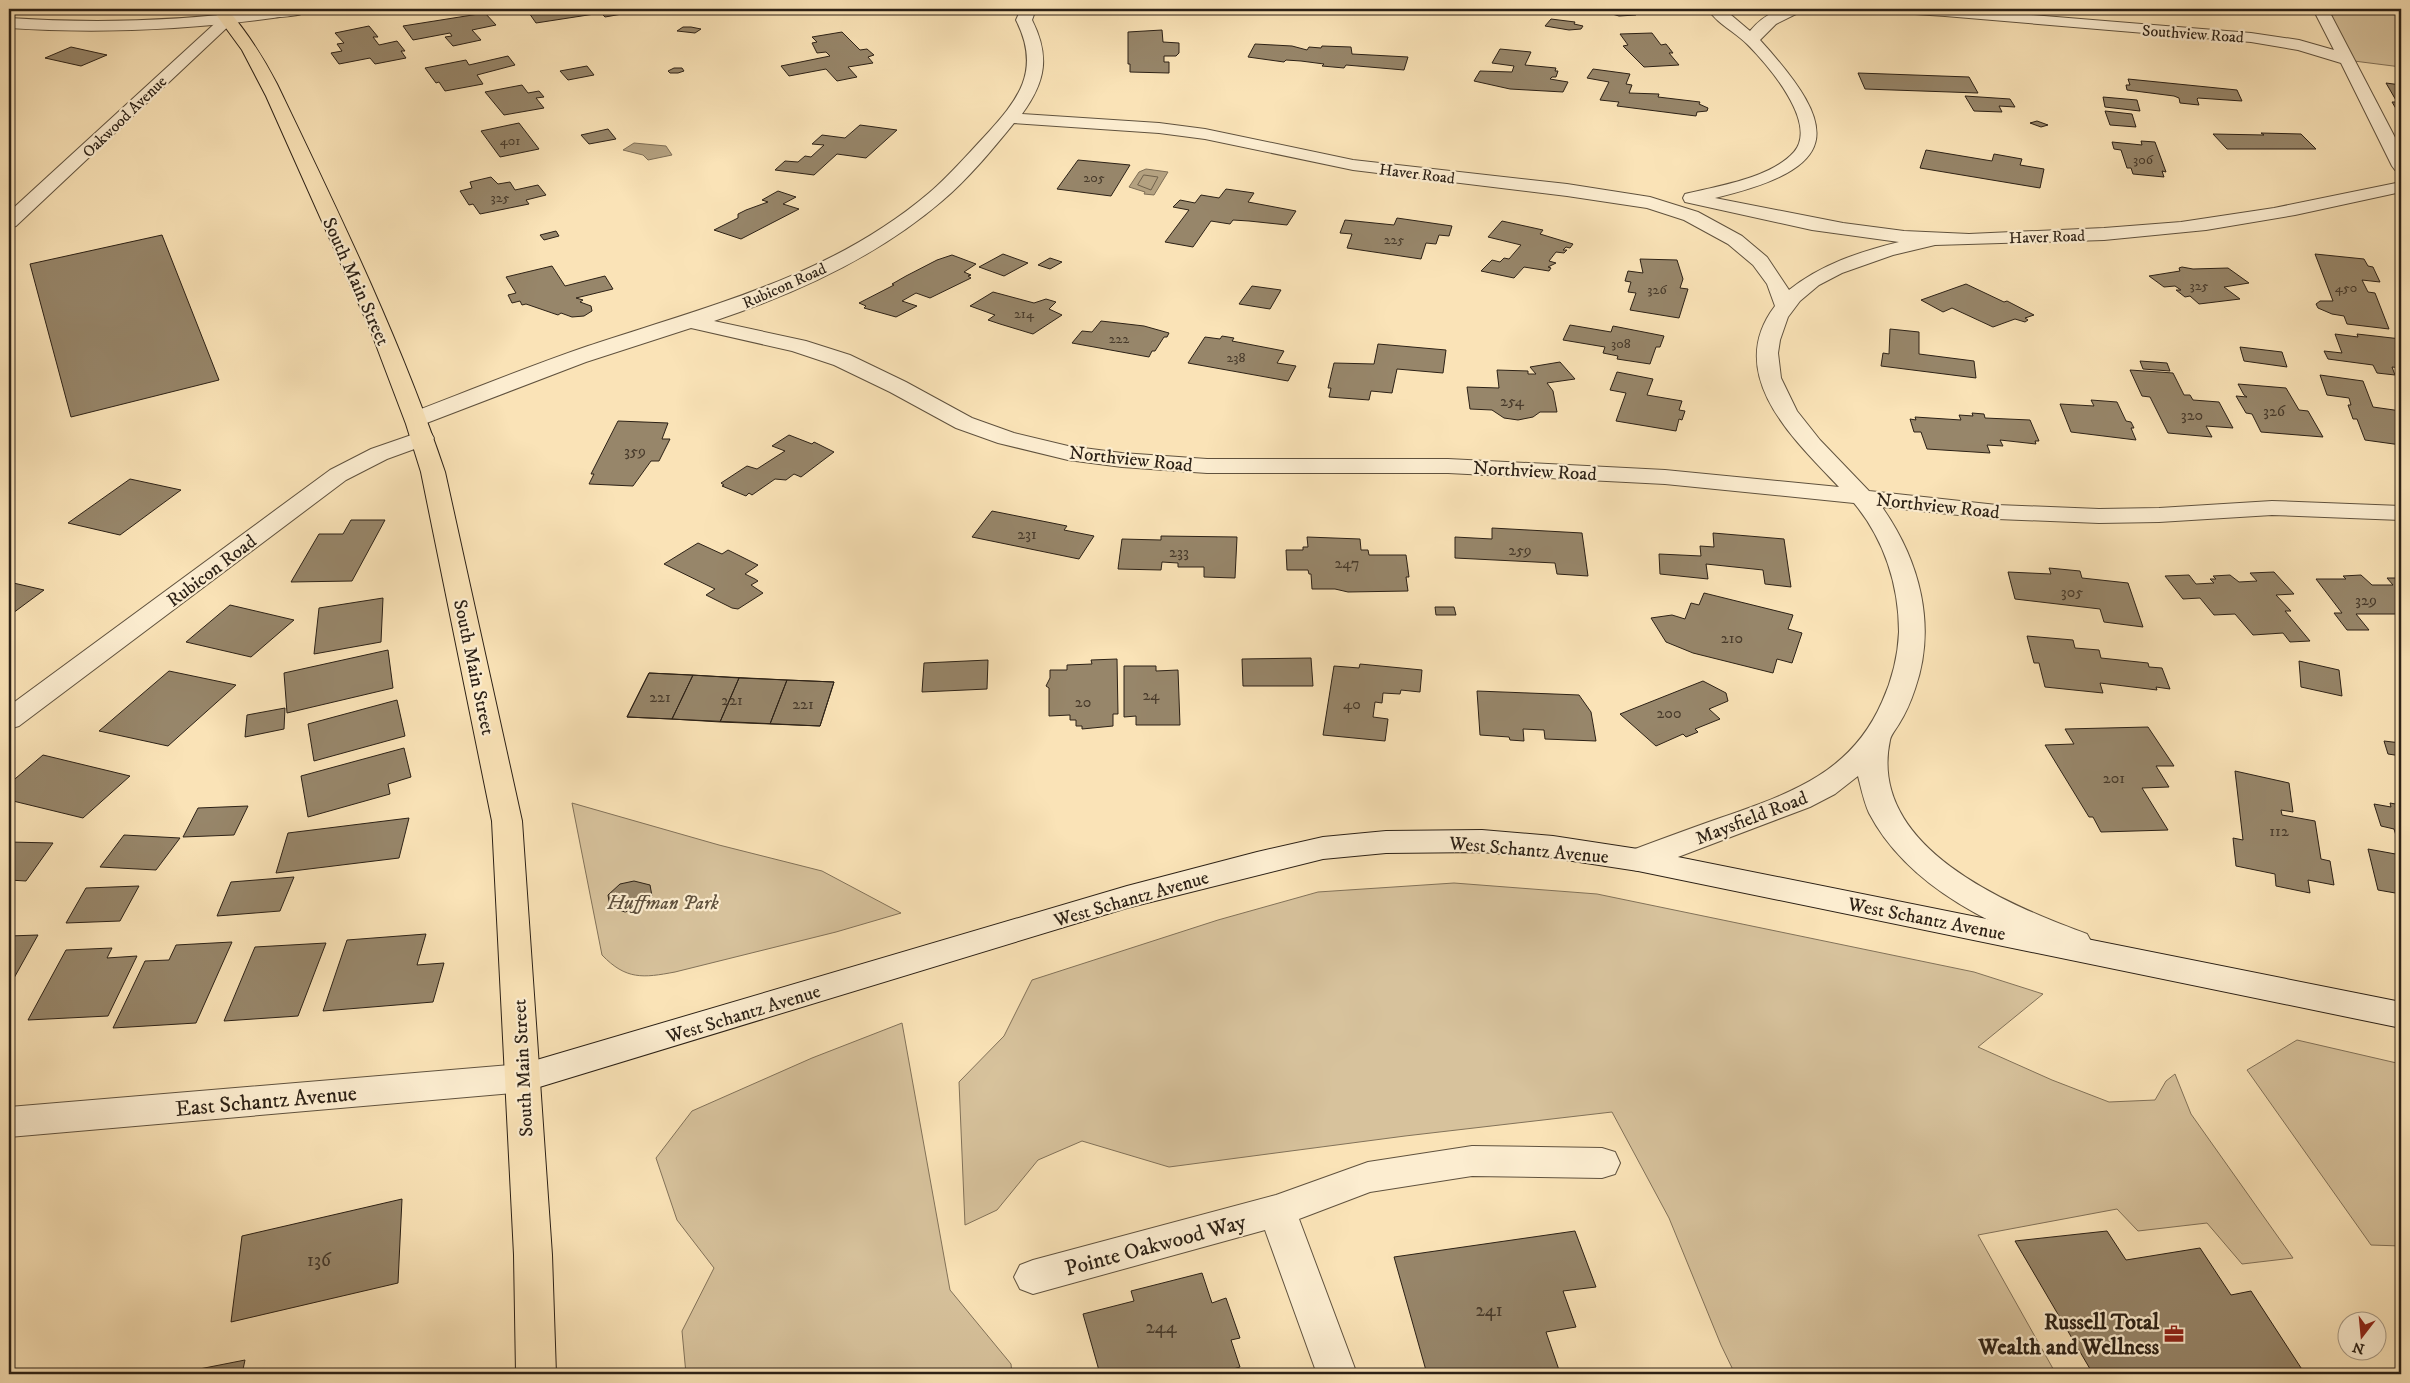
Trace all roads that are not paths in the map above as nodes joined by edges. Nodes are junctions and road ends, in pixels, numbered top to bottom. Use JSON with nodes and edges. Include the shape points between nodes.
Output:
{"nodes":[{"id":1,"x":302,"y":9,"type":"edge"},
{"id":2,"x":1715,"y":9,"type":"edge"},
{"id":3,"x":1795,"y":9,"type":"edge"},
{"id":4,"x":1915,"y":9,"type":"edge"},
{"id":5,"x":2321,"y":9,"type":"edge"},
{"id":6,"x":229,"y":12,"type":"edge"},
{"id":7,"x":1021,"y":13,"type":"edge"},
{"id":8,"x":9,"y":23,"type":"edge"},
{"id":9,"x":2331,"y":28,"type":"junction"},
{"id":10,"x":2261,"y":38,"type":"junction"},
{"id":11,"x":1752,"y":40,"type":"junction"},
{"id":12,"x":2346,"y":60,"type":"junction"},
{"id":13,"x":1010,"y":118,"type":"junction"},
{"id":14,"x":2401,"y":166,"type":"edge"},
{"id":15,"x":2401,"y":187,"type":"edge"},
{"id":16,"x":1692,"y":198,"type":"junction"},
{"id":17,"x":1650,"y":203,"type":"junction"},
{"id":18,"x":9,"y":222,"type":"edge"},
{"id":19,"x":1935,"y":239,"type":"junction"},
{"id":20,"x":1784,"y":304,"type":"junction"},
{"id":21,"x":692,"y":322,"type":"junction"},
{"id":22,"x":420,"y":429,"type":"junction"},
{"id":23,"x":1863,"y":497,"type":"junction"},
{"id":24,"x":2401,"y":513,"type":"edge"},
{"id":25,"x":9,"y":720,"type":"edge"},
{"id":26,"x":1876,"y":739,"type":"junction"},
{"id":27,"x":1638,"y":860,"type":"junction"},
{"id":28,"x":2119,"y":957,"type":"junction"},
{"id":29,"x":2401,"y":1015,"type":"edge"},
{"id":30,"x":524,"y":1078,"type":"junction"},
{"id":31,"x":9,"y":1122,"type":"edge"},
{"id":32,"x":1602,"y":1163,"type":"dead end"},
{"id":33,"x":1277,"y":1211,"type":"junction"},
{"id":34,"x":1032,"y":1277,"type":"dead end"},
{"id":35,"x":536,"y":1374,"type":"edge"},
{"id":36,"x":1337,"y":1374,"type":"edge"}],
"edges":[{"from":1,"to":6,"type":"street"},
{"from":2,"to":11,"type":"street"},
{"from":3,"to":11,"type":"street","via":[[1767,22]]},
{"from":4,"to":10,"type":"street","name":"Southview Road","via":[[2064,24]]},
{"from":5,"to":9,"type":"street"},
{"from":6,"to":8,"type":"street","via":[[94,26]]},
{"from":6,"to":18,"type":"street","name":"Oakwood Avenue"},
{"from":6,"to":22,"type":"main road","name":"South Main Street","via":[[258,63],[371,309]]},
{"from":7,"to":13,"type":"street","name":"Rubicon Road","via":[[1037,52],[1036,72],[1029,92]]},
{"from":9,"to":10,"type":"street","name":"Southview Road","via":[[2300,36]]},
{"from":9,"to":12,"type":"street"},
{"from":10,"to":12,"type":"street","name":"Southview Road","via":[[2308,46]]},
{"from":11,"to":16,"type":"street","via":[[1785,78],[1801,106],[1808,127],[1808,142],[1802,154],[1763,179]]},
{"from":12,"to":14,"type":"street"},
{"from":13,"to":17,"type":"street","name":"Haver Road","via":[[1160,128],[1205,134],[1353,165]]},
{"from":13,"to":21,"type":"street","name":"Rubicon Road","via":[[960,174],[928,204],[894,228],[810,275]]},
{"from":15,"to":19,"type":"street","name":"Haver Road","via":[[2268,215],[2158,230]]},
{"from":16,"to":17,"type":"street"},
{"from":16,"to":19,"type":"street","name":"Haver Road","via":[[1856,230]]},
{"from":17,"to":20,"type":"street","name":"Haver Road","via":[[1691,216],[1735,240],[1760,261],[1777,284]]},
{"from":19,"to":20,"type":"street","name":"Maysfield Road","via":[[1855,261],[1813,280]]},
{"from":20,"to":23,"type":"street","name":"Maysfield Road","via":[[1772,327],[1766,351],[1770,378],[1782,406],[1803,435]]},
{"from":21,"to":22,"type":"street","name":"Rubicon Road","via":[[577,357]]},
{"from":21,"to":23,"type":"street","name":"Northview Road","via":[[798,346],[842,360],[964,423],[1006,438],[1077,454],[1196,466],[1431,466],[1548,470],[1692,479]]},
{"from":22,"to":25,"type":"street","name":"Rubicon Road","via":[[338,475]]},
{"from":22,"to":30,"type":"main road","name":"South Main Street","via":[[452,554],[507,820]]},
{"from":23,"to":24,"type":"street","name":"Northview Road","via":[[1997,512],[2099,516],[2272,508]]},
{"from":23,"to":26,"type":"street","name":"Maysfield Road","via":[[1891,540],[1906,578],[1912,620],[1906,675],[1897,704]]},
{"from":26,"to":27,"type":"street","name":"Maysfield Road","via":[[1848,769],[1802,799]]},
{"from":26,"to":28,"type":"street","name":"Maysfield Road","via":[[1871,767],[1877,796],[1901,837],[1929,867],[1970,895],[2030,926]]},
{"from":27,"to":28,"type":"street","name":"West Schantz Avenue"},
{"from":27,"to":30,"type":"street","name":"West Schantz Avenue","via":[[1553,847],[1482,841],[1386,842],[1323,848],[1128,898]]},
{"from":28,"to":29,"type":"street","name":"West Schantz Avenue"},
{"from":30,"to":31,"type":"street","name":"East Schantz Avenue"},
{"from":30,"to":35,"type":"main road","name":"South Main Street"},
{"from":32,"to":33,"type":"street","name":"Pointe Oakwood Way","via":[[1472,1161],[1368,1177]]},
{"from":33,"to":34,"type":"street","name":"Pointe Oakwood Way"},
{"from":33,"to":36,"type":"street"}]}
